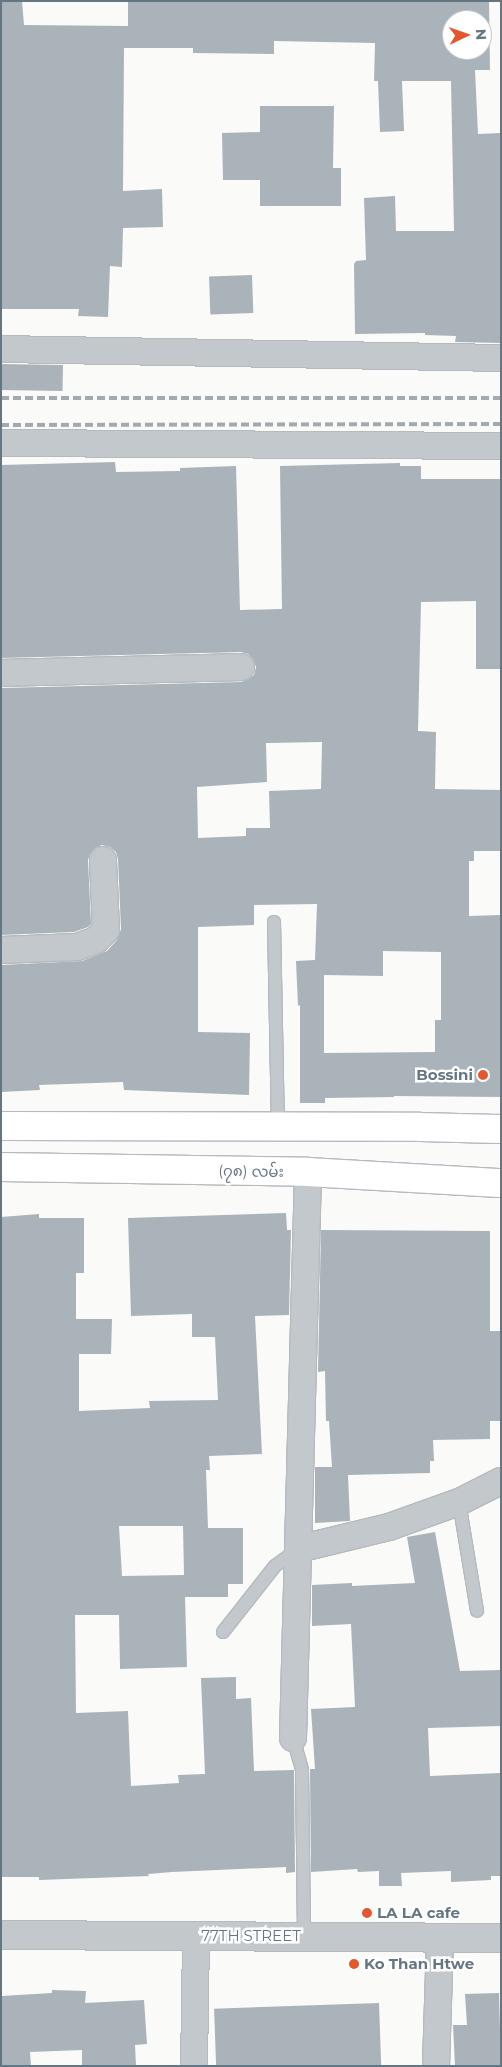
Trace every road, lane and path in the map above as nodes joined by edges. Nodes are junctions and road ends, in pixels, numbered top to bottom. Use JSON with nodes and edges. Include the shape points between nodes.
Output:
{"nodes":[{"id":1,"x":1,"y":349,"type":"edge"},
{"id":2,"x":501,"y":358,"type":"edge"},
{"id":3,"x":1,"y":442,"type":"edge"},
{"id":4,"x":501,"y":446,"type":"edge"},
{"id":5,"x":241,"y":667,"type":"dead end"},
{"id":6,"x":1,"y":673,"type":"edge"},
{"id":7,"x":103,"y":860,"type":"dead end"},
{"id":8,"x":274,"y":922,"type":"dead end"},
{"id":9,"x":1,"y":950,"type":"edge"},
{"id":10,"x":1,"y":1126,"type":"edge"},
{"id":11,"x":278,"y":1128,"type":"junction"},
{"id":12,"x":501,"y":1129,"type":"edge"},
{"id":13,"x":1,"y":1166,"type":"edge"},
{"id":14,"x":308,"y":1172,"type":"junction"},
{"id":15,"x":501,"y":1183,"type":"edge"},
{"id":16,"x":501,"y":1480,"type":"edge"},
{"id":17,"x":459,"y":1502,"type":"junction"},
{"id":18,"x":298,"y":1549,"type":"junction"},
{"id":19,"x":477,"y":1611,"type":"dead end"},
{"id":20,"x":222,"y":1632,"type":"dead end"},
{"id":21,"x":292,"y":1738,"type":"joint"},
{"id":22,"x":1,"y":1935,"type":"edge"},
{"id":23,"x":196,"y":1936,"type":"junction"},
{"id":24,"x":304,"y":1937,"type":"junction"},
{"id":25,"x":440,"y":1937,"type":"junction"},
{"id":26,"x":501,"y":1938,"type":"edge"},
{"id":27,"x":194,"y":2066,"type":"edge"},
{"id":28,"x":436,"y":2066,"type":"edge"}],
"edges":[{"from":1,"to":2,"type":"street"},
{"from":3,"to":4,"type":"street"},
{"from":5,"to":6,"type":"street"},
{"from":7,"to":9,"type":"street","via":[[106,930],[96,940],[77,948]]},
{"from":8,"to":11,"type":"lane"},
{"from":10,"to":11,"type":"main road"},
{"from":11,"to":12,"type":"main road","via":[[420,1126]]},
{"from":13,"to":14,"type":"main road","name":"(၇၈) လမ်း"},
{"from":14,"to":15,"type":"main road","name":"(၇၈) လမ်း"},
{"from":14,"to":18,"type":"street"},
{"from":16,"to":17,"type":"street"},
{"from":17,"to":18,"type":"street","via":[[389,1527]]},
{"from":17,"to":19,"type":"lane"},
{"from":18,"to":20,"type":"lane","via":[[275,1566]]},
{"from":18,"to":21,"type":"street"},
{"from":21,"to":24,"type":"lane","via":[[302,1770]]},
{"from":22,"to":23,"type":"street","name":"77TH STREET"},
{"from":23,"to":24,"type":"street","name":"77TH STREET"},
{"from":23,"to":27,"type":"street"},
{"from":24,"to":25,"type":"street","name":"77TH STREET"},
{"from":25,"to":26,"type":"street","name":"77TH STREET"},
{"from":25,"to":28,"type":"street"}]}
